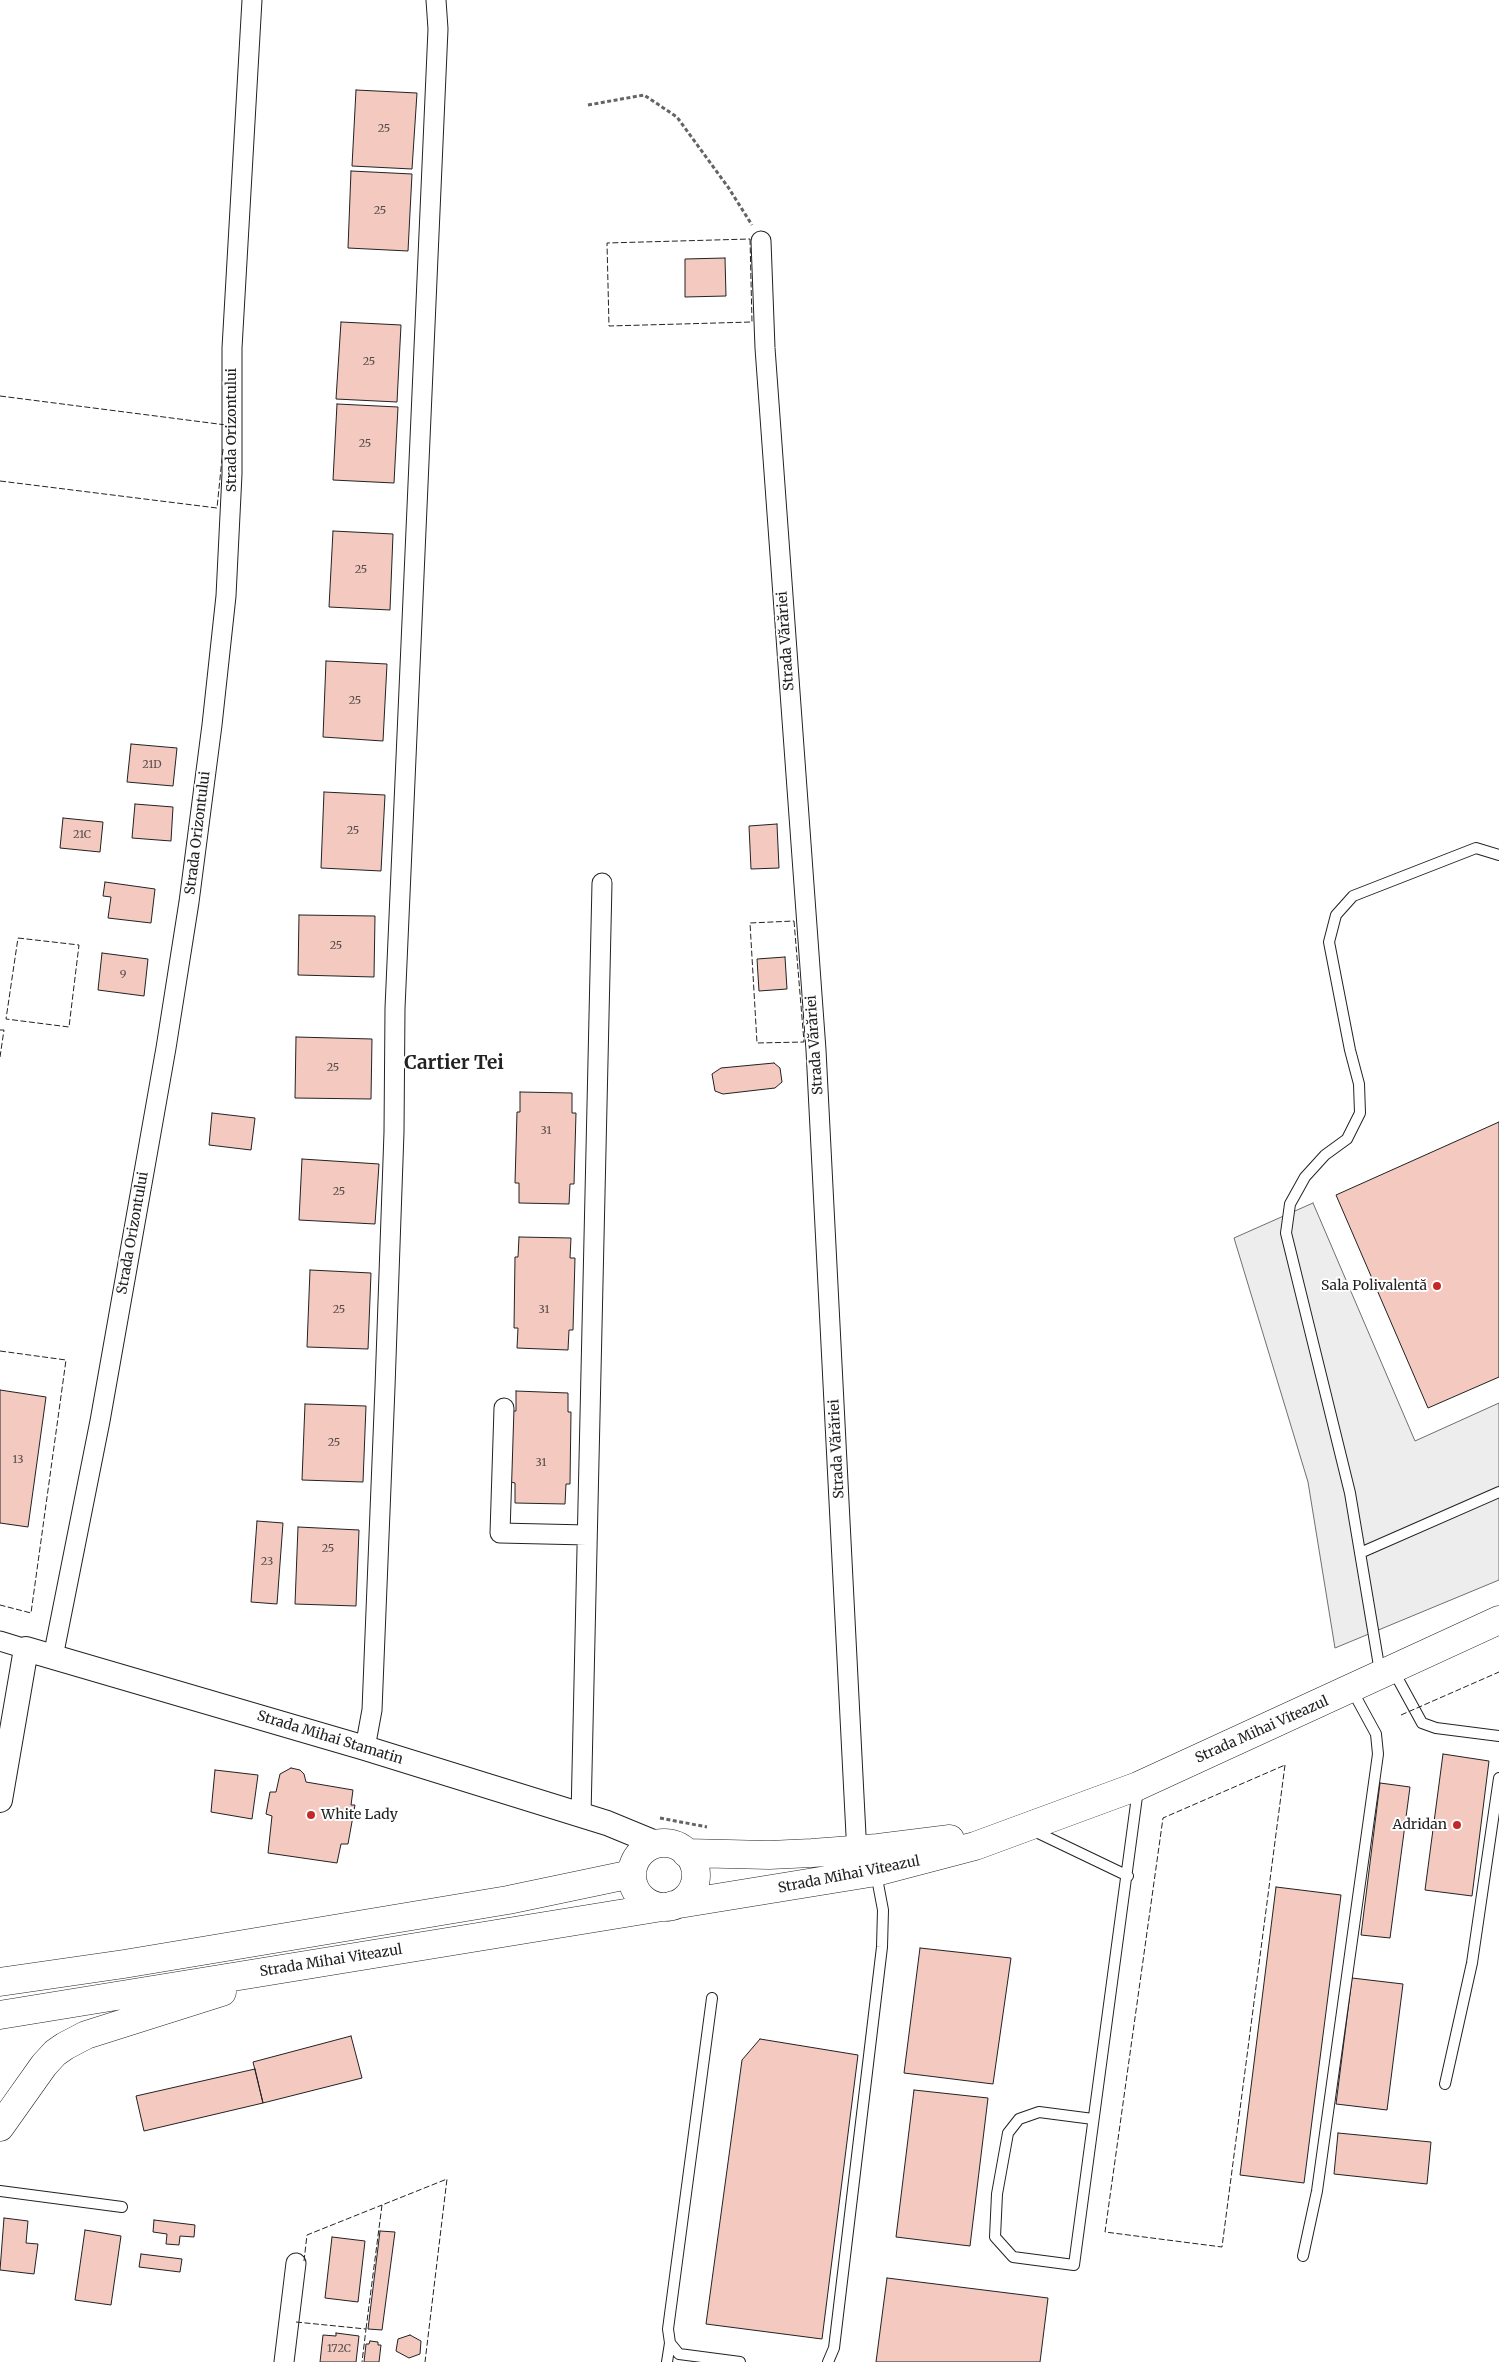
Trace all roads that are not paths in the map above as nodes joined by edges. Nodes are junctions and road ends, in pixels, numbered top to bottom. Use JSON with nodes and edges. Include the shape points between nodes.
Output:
{"nodes":[{"id":1,"x":252,"y":0,"type":"edge"},
{"id":2,"x":436,"y":0,"type":"edge"},
{"id":3,"x":761,"y":240,"type":"road end"},
{"id":4,"x":1499,"y":855,"type":"edge"},
{"id":5,"x":602,"y":883,"type":"dead end"},
{"id":6,"x":504,"y":1408,"type":"dead end"},
{"id":7,"x":1499,"y":1492,"type":"edge"},
{"id":8,"x":587,"y":1535,"type":"junction"},
{"id":9,"x":1360,"y":1553,"type":"junction"},
{"id":10,"x":1499,"y":1620,"type":"edge"},
{"id":11,"x":0,"y":1641,"type":"edge"},
{"id":12,"x":26,"y":1649,"type":"junction"},
{"id":13,"x":53,"y":1656,"type":"junction"},
{"id":14,"x":1387,"y":1672,"type":"junction"},
{"id":15,"x":1352,"y":1689,"type":"junction"},
{"id":16,"x":1499,"y":1736,"type":"edge"},
{"id":17,"x":366,"y":1748,"type":"junction"},
{"id":18,"x":1499,"y":1778,"type":"edge"},
{"id":19,"x":1138,"y":1786,"type":"junction"},
{"id":20,"x":0,"y":1800,"type":"edge"},
{"id":21,"x":581,"y":1815,"type":"junction"},
{"id":22,"x":1024,"y":1828,"type":"junction"},
{"id":23,"x":658,"y":1844,"type":"junction"},
{"id":24,"x":859,"y":1850,"type":"junction"},
{"id":25,"x":686,"y":1853,"type":"junction"},
{"id":26,"x":876,"y":1872,"type":"junction"},
{"id":27,"x":632,"y":1874,"type":"junction"},
{"id":28,"x":1128,"y":1876,"type":"junction"},
{"id":29,"x":668,"y":1906,"type":"junction"},
{"id":30,"x":295,"y":1966,"type":"junction"},
{"id":31,"x":0,"y":1982,"type":"edge"},
{"id":32,"x":712,"y":1998,"type":"dead end"},
{"id":33,"x":0,"y":2015,"type":"edge"},
{"id":34,"x":1445,"y":2084,"type":"dead end"},
{"id":35,"x":1093,"y":2119,"type":"junction"},
{"id":36,"x":0,"y":2127,"type":"edge"},
{"id":37,"x":0,"y":2192,"type":"edge"},
{"id":38,"x":122,"y":2207,"type":"dead end"},
{"id":39,"x":1302,"y":2256,"type":"dead end"},
{"id":40,"x":296,"y":2263,"type":"dead end"},
{"id":41,"x":670,"y":2343,"type":"junction"},
{"id":42,"x":284,"y":2362,"type":"edge"},
{"id":43,"x":667,"y":2362,"type":"edge"},
{"id":44,"x":740,"y":2362,"type":"edge"},
{"id":45,"x":828,"y":2362,"type":"edge"}],
"edges":[{"from":1,"to":13,"type":"street","name":"Strada Orizontului","via":[[233,338],[232,474],[226,596],[212,725],[166,1048],[97,1440]]},
{"from":2,"to":17,"type":"street","via":[[438,30],[395,1008],[394,1132],[372,1710]]},
{"from":3,"to":24,"type":"street","name":"Strada Vărăriei","via":[[765,348],[816,1050]]},
{"from":4,"to":9,"type":"lane","via":[[1476,848],[1353,896],[1336,915],[1329,942],[1359,1084],[1360,1113],[1347,1139],[1305,1176],[1290,1204],[1286,1233],[1350,1493]]},
{"from":5,"to":8,"type":"street"},
{"from":6,"to":8,"type":"street","via":[[500,1533]]},
{"from":7,"to":9,"type":"lane"},
{"from":8,"to":21,"type":"street"},
{"from":9,"to":14,"type":"lane"},
{"from":10,"to":14,"type":"main road","name":"Strada Mihai Viteazul"},
{"from":11,"to":12,"type":"street","name":"Strada Mihai Stamatin"},
{"from":12,"to":13,"type":"street","name":"Strada Mihai Stamatin"},
{"from":12,"to":20,"type":"street"},
{"from":13,"to":17,"type":"street","name":"Strada Mihai Stamatin"},
{"from":14,"to":15,"type":"main road","name":"Strada Mihai Viteazul"},
{"from":14,"to":16,"type":"lane","via":[[1422,1722],[1436,1728]]},
{"from":15,"to":19,"type":"main road","name":"Strada Mihai Viteazul"},
{"from":15,"to":39,"type":"lane","via":[[1376,1734],[1378,1754],[1317,2191]]},
{"from":17,"to":21,"type":"street","name":"Strada Mihai Stamatin"},
{"from":18,"to":34,"type":"lane","via":[[1472,1963]]},
{"from":19,"to":22,"type":"main road","name":"Strada Mihai Viteazul"},
{"from":19,"to":28,"type":"lane"},
{"from":21,"to":23,"type":"street","name":"Strada Mihai Stamatin"},
{"from":22,"to":24,"type":"main road","name":"Strada Mihai Viteazul"},
{"from":22,"to":26,"type":"main road","name":"Strada Mihai Viteazul","via":[[930,1859]]},
{"from":22,"to":28,"type":"lane"},
{"from":23,"to":25,"type":"main road","name":"Strada Mihai Viteazul","via":[[674,1845]]},
{"from":23,"to":27,"type":"main road","via":[[642,1851]]},
{"from":24,"to":25,"type":"main road","name":"Strada Mihai Viteazul","via":[[769,1856]]},
{"from":25,"to":29,"type":"main road","via":[[695,1869],[695,1878],[688,1895]]},
{"from":26,"to":29,"type":"main road","name":"Strada Mihai Viteazul"},
{"from":26,"to":45,"type":"lane","via":[[884,1910],[882,1947],[834,2348]]},
{"from":27,"to":29,"type":"main road","via":[[640,1896],[647,1902]]},
{"from":27,"to":31,"type":"main road","via":[[498,1902]]},
{"from":28,"to":35,"type":"lane"},
{"from":29,"to":30,"type":"main road","name":"Strada Mihai Viteazul"},
{"from":30,"to":33,"type":"main road","name":"Strada Mihai Viteazul"},
{"from":30,"to":36,"type":"main road","via":[[200,2000],[86,2035],[55,2053]]},
{"from":32,"to":41,"type":"lane","via":[[668,2329]]},
{"from":35,"to":35,"type":"lane","via":[[1039,2112],[1019,2119],[1008,2133],[997,2194],[995,2237],[1013,2257],[1074,2265]]},
{"from":37,"to":38,"type":"lane"},
{"from":40,"to":42,"type":"street"},
{"from":41,"to":43,"type":"lane"},
{"from":41,"to":44,"type":"lane","via":[[679,2354]]}]}
